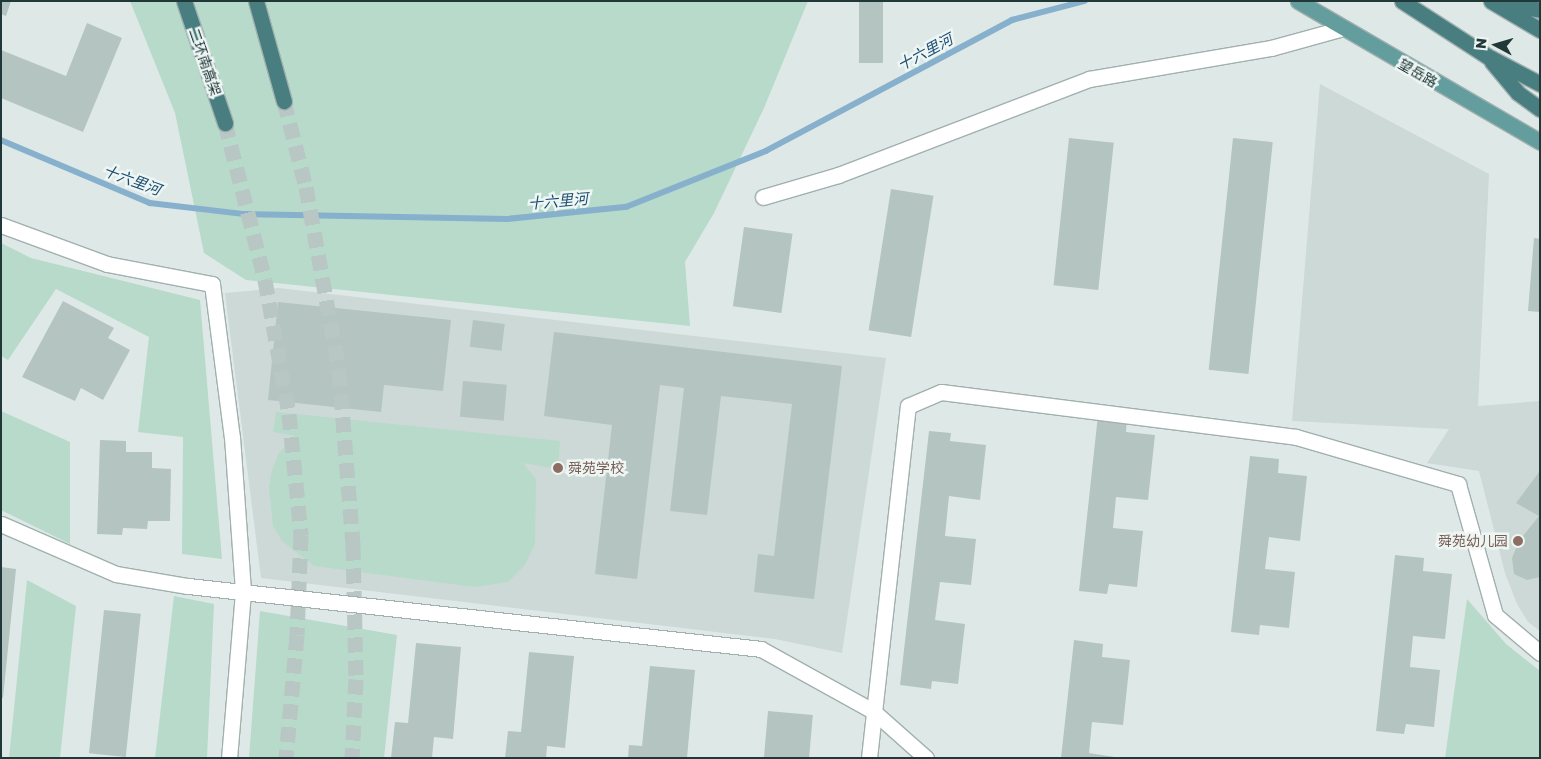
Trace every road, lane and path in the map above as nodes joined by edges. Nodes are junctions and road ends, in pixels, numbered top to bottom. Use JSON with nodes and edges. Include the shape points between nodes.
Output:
{"nodes":[{"id":1,"x":174,"y":1,"type":"edge"},
{"id":2,"x":184,"y":1,"type":"edge"},
{"id":3,"x":257,"y":1,"type":"edge"},
{"id":4,"x":1298,"y":1,"type":"edge"},
{"id":5,"x":1402,"y":1,"type":"edge"},
{"id":6,"x":1491,"y":1,"type":"edge"},
{"id":7,"x":1495,"y":1,"type":"edge"},
{"id":8,"x":1540,"y":10,"type":"edge"},
{"id":9,"x":193,"y":28,"type":"junction"},
{"id":10,"x":1340,"y":29,"type":"junction"},
{"id":11,"x":1540,"y":30,"type":"edge"},
{"id":12,"x":1486,"y":56,"type":"junction"},
{"id":13,"x":1540,"y":84,"type":"edge"},
{"id":14,"x":284,"y":101,"type":"tunnel mouth"},
{"id":15,"x":1540,"y":109,"type":"edge"},
{"id":16,"x":225,"y":123,"type":"tunnel mouth"},
{"id":17,"x":1540,"y":142,"type":"edge"},
{"id":18,"x":763,"y":197,"type":"dead end"},
{"id":19,"x":1,"y":225,"type":"edge"},
{"id":20,"x":1,"y":524,"type":"edge"},
{"id":21,"x":243,"y":592,"type":"junction"},
{"id":22,"x":1540,"y":653,"type":"edge"},
{"id":23,"x":873,"y":711,"type":"junction"},
{"id":24,"x":229,"y":758,"type":"edge"},
{"id":25,"x":869,"y":758,"type":"edge"},
{"id":26,"x":926,"y":758,"type":"edge"}],
"edges":[{"from":1,"to":9,"type":"highway"},
{"from":2,"to":9,"type":"highway","name":"二环南高架"},
{"from":3,"to":14,"type":"highway"},
{"from":4,"to":10,"type":"main road","name":"望岳路"},
{"from":5,"to":12,"type":"highway"},
{"from":6,"to":11,"type":"highway"},
{"from":7,"to":8,"type":"highway"},
{"from":9,"to":16,"type":"highway","name":"二环南高架"},
{"from":10,"to":17,"type":"main road","name":"望岳路"},
{"from":10,"to":18,"type":"street","via":[[1271,48],[1089,79],[838,175]]},
{"from":12,"to":13,"type":"highway"},
{"from":12,"to":15,"type":"highway","via":[[1518,93]]},
{"from":19,"to":21,"type":"street","via":[[107,264],[212,284],[232,437]]},
{"from":20,"to":21,"type":"street","via":[[116,574]]},
{"from":21,"to":23,"type":"street","via":[[761,649]]},
{"from":21,"to":24,"type":"street"},
{"from":22,"to":23,"type":"street","via":[[1495,615],[1458,484],[1296,437],[941,392],[908,406]]},
{"from":23,"to":25,"type":"street"},
{"from":23,"to":26,"type":"street"}]}
